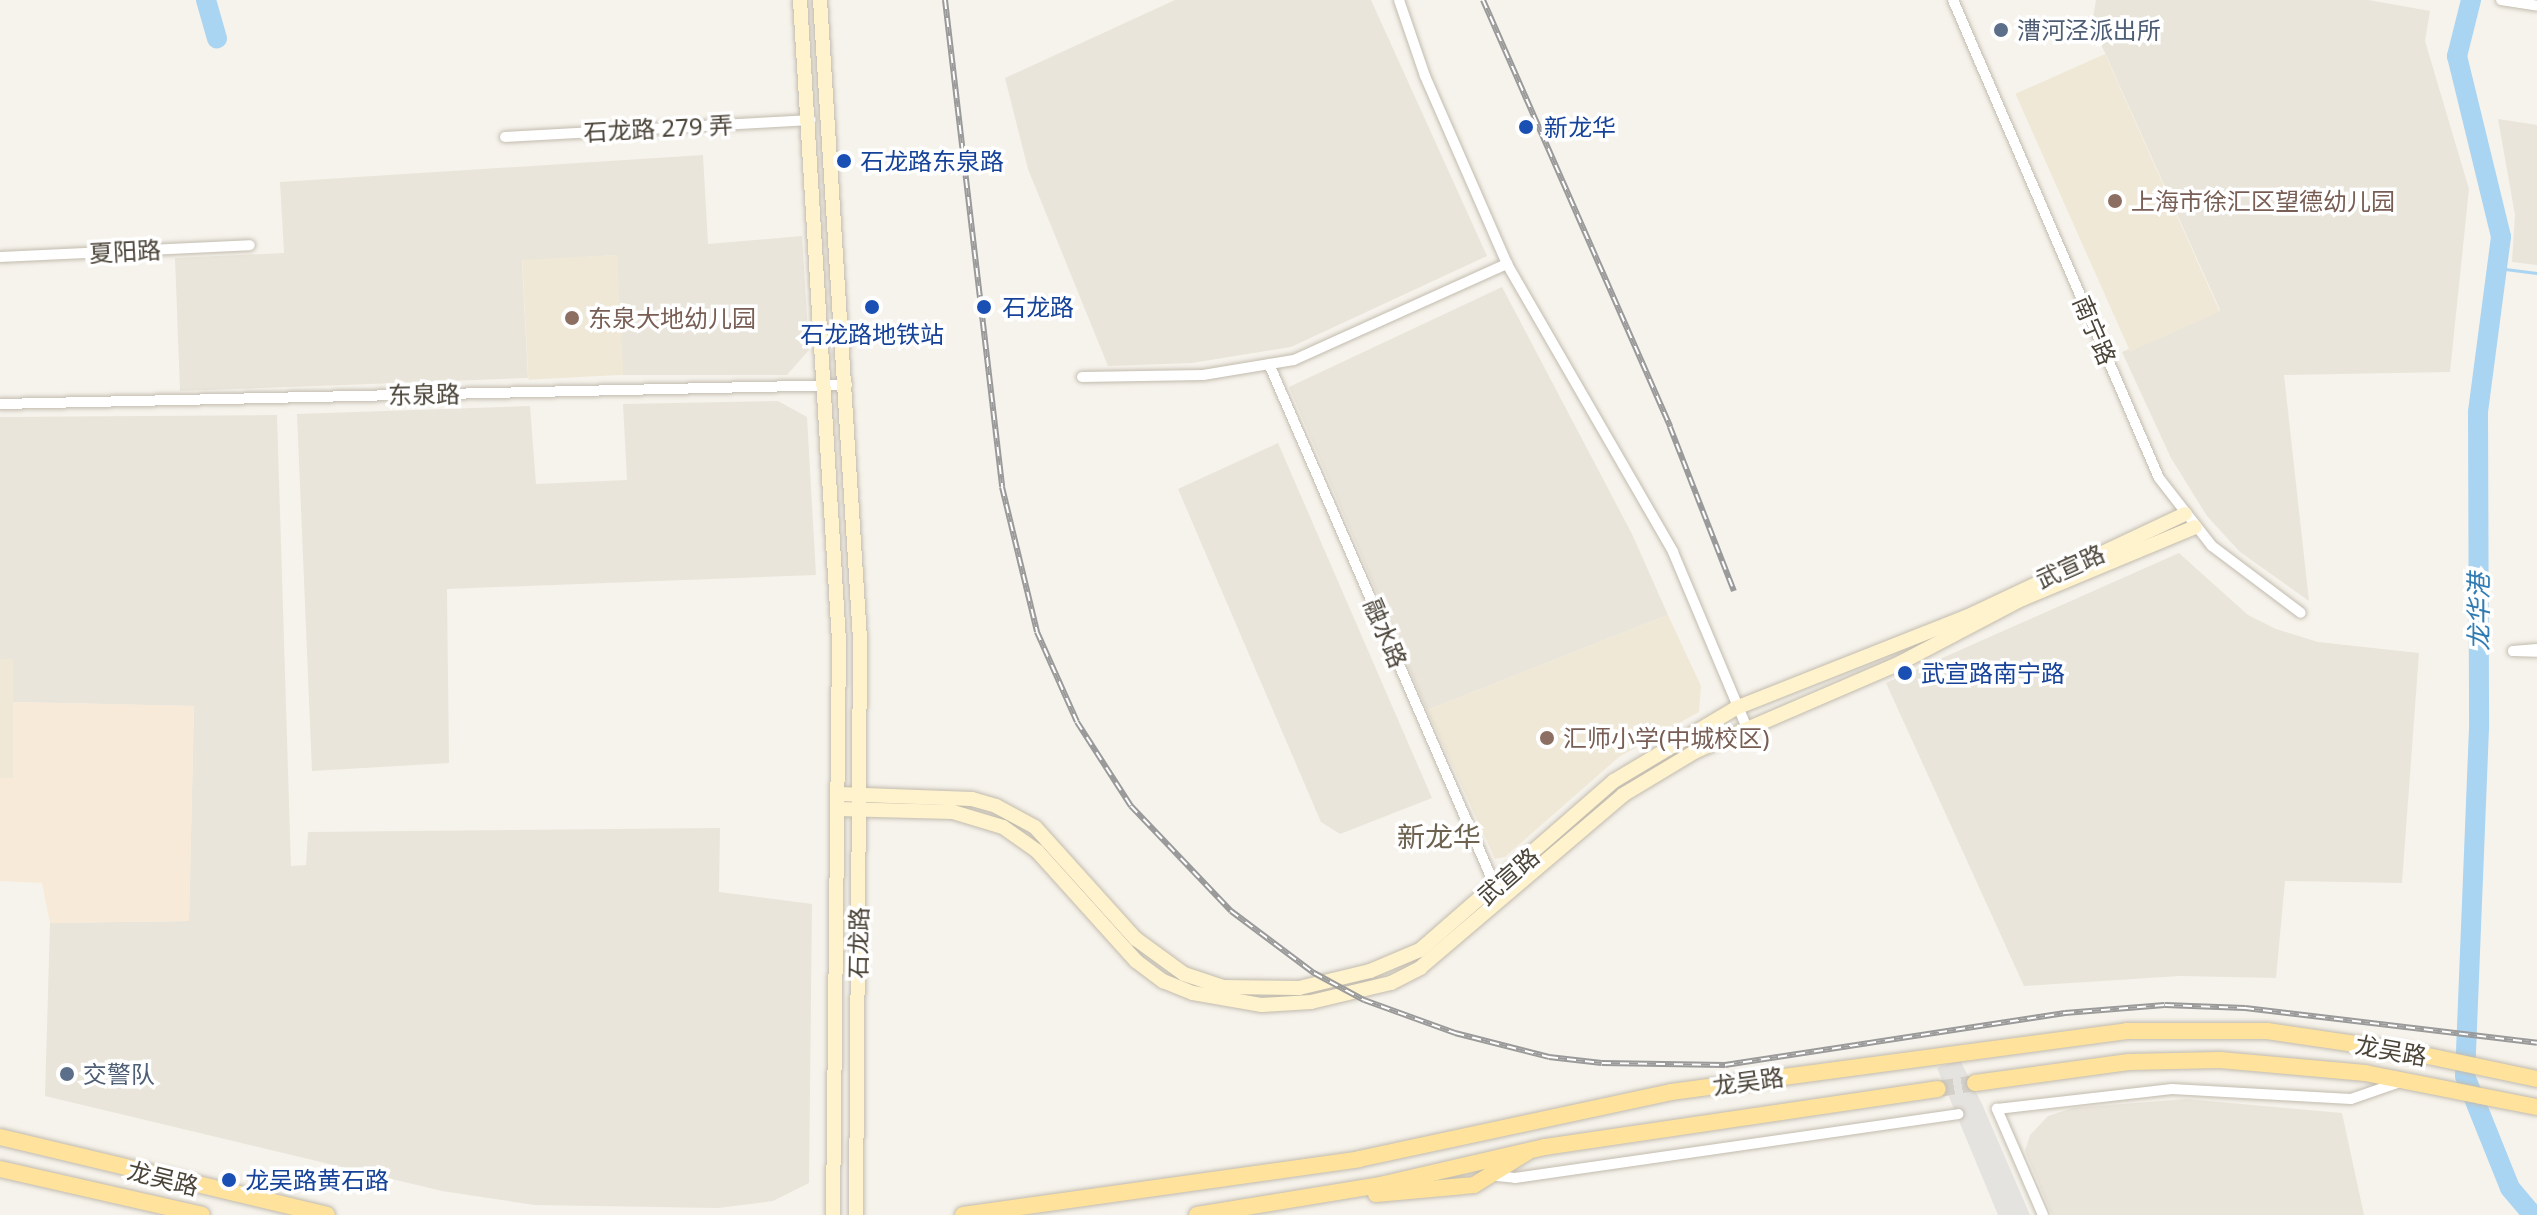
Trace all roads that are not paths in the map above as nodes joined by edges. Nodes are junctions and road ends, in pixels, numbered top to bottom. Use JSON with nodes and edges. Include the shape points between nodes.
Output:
{"nodes":[{"id":1,"x":800,"y":0,"type":"edge"},
{"id":2,"x":820,"y":0,"type":"edge"},
{"id":3,"x":1399,"y":0,"type":"edge"},
{"id":4,"x":1953,"y":0,"type":"edge"},
{"id":5,"x":2501,"y":0,"type":"edge"},
{"id":6,"x":2537,"y":6,"type":"edge"},
{"id":7,"x":811,"y":120,"type":"junction"},
{"id":8,"x":505,"y":137,"type":"dead end"},
{"id":9,"x":250,"y":245,"type":"dead end"},
{"id":10,"x":0,"y":257,"type":"edge"},
{"id":11,"x":1507,"y":264,"type":"junction"},
{"id":12,"x":1269,"y":364,"type":"junction"},
{"id":13,"x":1082,"y":377,"type":"dead end"},
{"id":14,"x":847,"y":385,"type":"junction"},
{"id":15,"x":826,"y":386,"type":"junction"},
{"id":16,"x":0,"y":404,"type":"edge"},
{"id":17,"x":2185,"y":514,"type":"junction"},
{"id":18,"x":2195,"y":527,"type":"junction"},
{"id":19,"x":2301,"y":613,"type":"dead end"},
{"id":20,"x":1736,"y":708,"type":"junction"},
{"id":21,"x":1746,"y":726,"type":"junction"},
{"id":22,"x":860,"y":792,"type":"junction"},
{"id":23,"x":838,"y":802,"type":"junction"},
{"id":24,"x":860,"y":809,"type":"junction"},
{"id":25,"x":1500,"y":894,"type":"junction"},
{"id":26,"x":2537,"y":1079,"type":"edge"},
{"id":27,"x":2405,"y":1080,"type":"junction"},
{"id":28,"x":1975,"y":1083,"type":"tunnel mouth"},
{"id":29,"x":1938,"y":1089,"type":"tunnel mouth"},
{"id":30,"x":2537,"y":1107,"type":"edge"},
{"id":31,"x":1958,"y":1114,"type":"dead end"},
{"id":32,"x":0,"y":1137,"type":"edge"},
{"id":33,"x":1531,"y":1150,"type":"junction"},
{"id":34,"x":0,"y":1169,"type":"edge"},
{"id":35,"x":1497,"y":1176,"type":"junction"},
{"id":36,"x":1330,"y":1194,"type":"junction"},
{"id":37,"x":202,"y":1215,"type":"edge"},
{"id":38,"x":327,"y":1215,"type":"edge"},
{"id":39,"x":833,"y":1215,"type":"edge"},
{"id":40,"x":856,"y":1215,"type":"edge"},
{"id":41,"x":963,"y":1215,"type":"edge"},
{"id":42,"x":1197,"y":1215,"type":"edge"},
{"id":43,"x":2043,"y":1215,"type":"edge"}],
"edges":[{"from":1,"to":7,"type":"street","name":"石龙路"},
{"from":2,"to":14,"type":"street","name":"石龙路"},
{"from":3,"to":11,"type":"street","via":[[1425,76]]},
{"from":4,"to":17,"type":"street","name":"南宁路","via":[[2159,478]]},
{"from":5,"to":6,"type":"street"},
{"from":7,"to":8,"type":"street","name":"石龙路 279 弄"},
{"from":7,"to":15,"type":"street","name":"石龙路"},
{"from":9,"to":10,"type":"street","name":"夏阳路"},
{"from":11,"to":12,"type":"street","via":[[1294,360]]},
{"from":11,"to":20,"type":"street","via":[[1673,552]]},
{"from":12,"to":13,"type":"street","via":[[1203,375]]},
{"from":12,"to":25,"type":"street","name":"融水路"},
{"from":14,"to":15,"type":"street","name":"东泉路"},
{"from":14,"to":22,"type":"street","name":"石龙路","via":[[859,624]]},
{"from":15,"to":16,"type":"street","name":"东泉路"},
{"from":15,"to":23,"type":"street","name":"石龙路","via":[[838,613]]},
{"from":17,"to":18,"type":"street","name":"南宁路"},
{"from":17,"to":20,"type":"street","name":"武宣路","via":[[1966,617]]},
{"from":18,"to":19,"type":"street","name":"南宁路","via":[[2234,566]]},
{"from":18,"to":21,"type":"street","via":[[2022,599],[1971,629],[1825,697]]},
{"from":20,"to":21,"type":"street"},
{"from":20,"to":25,"type":"street","name":"武宣路","via":[[1614,781]]},
{"from":21,"to":25,"type":"street","via":[[1647,777]]},
{"from":22,"to":23,"type":"street","name":"武宣路"},
{"from":22,"to":24,"type":"street","name":"石龙路"},
{"from":22,"to":25,"type":"street","name":"武宣路","via":[[972,799],[996,806],[1035,827],[1156,957],[1184,974],[1223,987],[1299,988],[1370,971],[1420,950]]},
{"from":23,"to":24,"type":"street"},
{"from":23,"to":39,"type":"street","name":"石龙路"},
{"from":24,"to":25,"type":"street","via":[[953,812],[1003,827],[1037,851],[1136,961],[1163,981],[1193,993],[1262,1005],[1311,1002],[1391,983],[1429,961]]},
{"from":24,"to":40,"type":"street","name":"石龙路"},
{"from":26,"to":41,"type":"main road","name":"龙吴路","via":[[2305,1036],[2220,1029],[2127,1031],[1671,1092],[1359,1159]]},
{"from":27,"to":28,"type":"main road","name":"龙吴路","via":[[2265,1062],[2174,1060]]},
{"from":27,"to":30,"type":"main road","name":"龙吴路"},
{"from":27,"to":43,"type":"street","name":"龙吴路","via":[[2351,1099],[2172,1089],[1997,1109]]},
{"from":29,"to":33,"type":"main road","name":"龙吴路"},
{"from":31,"to":35,"type":"street","via":[[1515,1178]]},
{"from":32,"to":38,"type":"main road","name":"龙吴路"},
{"from":33,"to":35,"type":"main road"},
{"from":33,"to":36,"type":"main road","name":"龙吴路"},
{"from":34,"to":37,"type":"main road","name":"龙吴路"},
{"from":35,"to":36,"type":"main road","via":[[1474,1185]]},
{"from":36,"to":42,"type":"main road","name":"龙吴路"}]}
